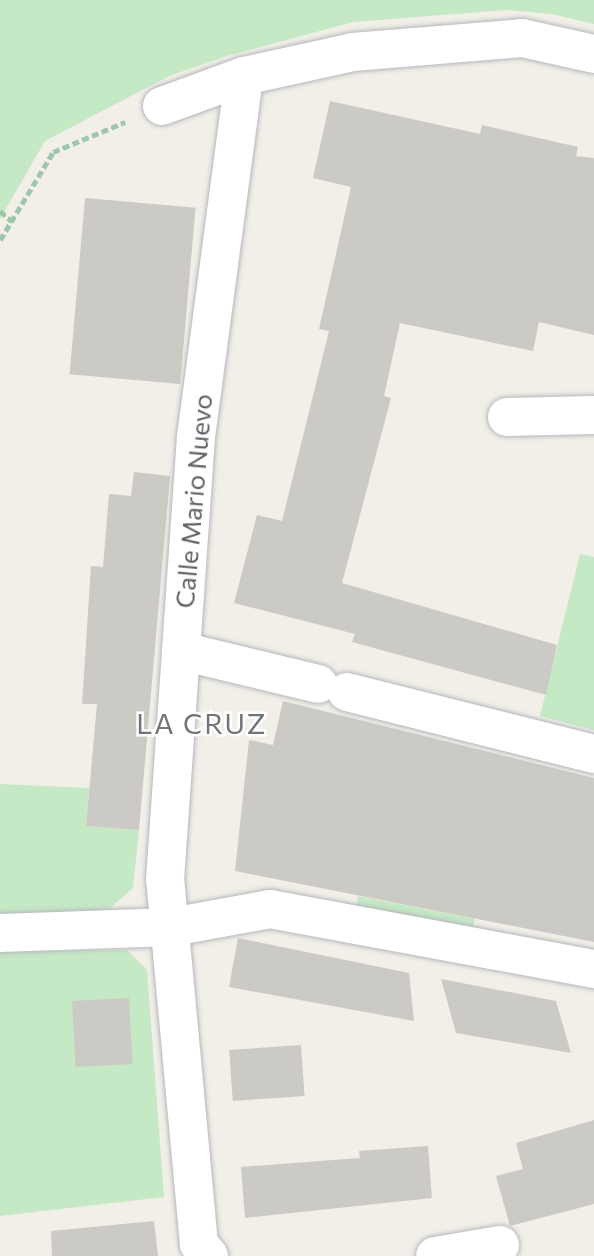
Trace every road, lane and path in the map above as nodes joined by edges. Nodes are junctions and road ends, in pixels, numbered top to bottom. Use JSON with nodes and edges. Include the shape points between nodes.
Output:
{"nodes":[{"id":1,"x":594,"y":54,"type":"edge"},
{"id":2,"x":244,"y":76,"type":"junction"},
{"id":3,"x":163,"y":106,"type":"joint"},
{"id":4,"x":0,"y":211,"type":"edge"},
{"id":5,"x":12,"y":221,"type":"junction"},
{"id":6,"x":0,"y":240,"type":"edge"},
{"id":7,"x":594,"y":415,"type":"edge"},
{"id":8,"x":507,"y":417,"type":"dead end"},
{"id":9,"x":181,"y":651,"type":"junction"},
{"id":10,"x":594,"y":754,"type":"edge"},
{"id":11,"x":172,"y":927,"type":"junction"},
{"id":12,"x":0,"y":933,"type":"edge"},
{"id":13,"x":594,"y":969,"type":"edge"},
{"id":14,"x":500,"y":1245,"type":"dead end"},
{"id":15,"x":209,"y":1256,"type":"edge"},
{"id":16,"x":435,"y":1256,"type":"edge"}],
"edges":[{"from":1,"to":2,"type":"street","via":[[522,38],[468,41],[353,52]]},
{"from":2,"to":3,"type":"street"},
{"from":2,"to":9,"type":"street","name":"Calle Mario Nuevo","via":[[196,437]]},
{"from":3,"to":5,"type":"path","via":[[54,152]]},
{"from":4,"to":5,"type":"path"},
{"from":5,"to":6,"type":"path"},
{"from":7,"to":8,"type":"street"},
{"from":9,"to":10,"type":"street"},
{"from":9,"to":11,"type":"street","name":"Calle Mario Nuevo","via":[[165,880]]},
{"from":11,"to":12,"type":"street"},
{"from":11,"to":13,"type":"street","via":[[271,909]]},
{"from":11,"to":15,"type":"street","name":"Calle Mario Nuevo","via":[[199,1244]]},
{"from":14,"to":16,"type":"street"}]}
